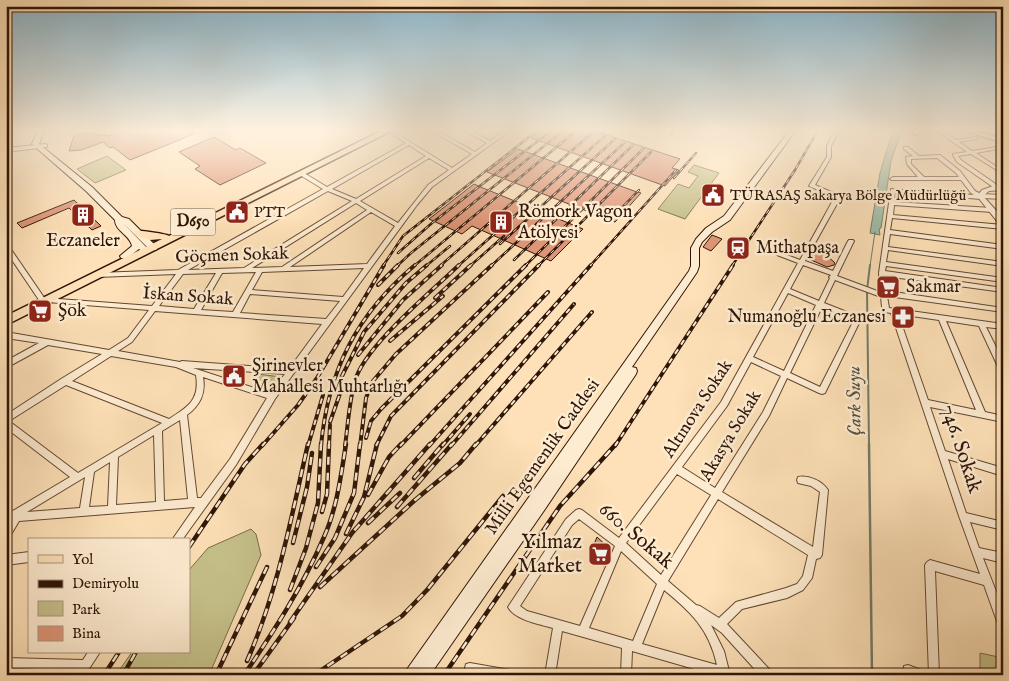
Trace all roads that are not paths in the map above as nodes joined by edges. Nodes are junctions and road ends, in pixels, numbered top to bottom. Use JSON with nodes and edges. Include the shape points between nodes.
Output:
{"nodes":[{"id":1,"x":55,"y":162,"type":"edge"},
{"id":2,"x":316,"y":162,"type":"edge"},
{"id":3,"x":326,"y":162,"type":"edge"},
{"id":4,"x":376,"y":162,"type":"edge"},
{"id":5,"x":420,"y":162,"type":"edge"},
{"id":6,"x":438,"y":162,"type":"edge"},
{"id":7,"x":464,"y":162,"type":"edge"},
{"id":8,"x":769,"y":162,"type":"edge"},
{"id":9,"x":826,"y":162,"type":"edge"},
{"id":10,"x":909,"y":162,"type":"edge"},
{"id":11,"x":945,"y":162,"type":"edge"},
{"id":12,"x":960,"y":162,"type":"edge"},
{"id":13,"x":987,"y":162,"type":"edge"},
{"id":14,"x":452,"y":170,"type":"junction"},
{"id":15,"x":1003,"y":172,"type":"edge"},
{"id":16,"x":302,"y":174,"type":"junction"},
{"id":17,"x":963,"y":178,"type":"junction"},
{"id":18,"x":922,"y":179,"type":"junction"},
{"id":19,"x":893,"y":180,"type":"dead end"},
{"id":20,"x":1000,"y":188,"type":"edge"},
{"id":21,"x":327,"y":189,"type":"junction"},
{"id":22,"x":980,"y":196,"type":"junction"},
{"id":23,"x":1003,"y":197,"type":"edge"},
{"id":24,"x":356,"y":201,"type":"junction"},
{"id":25,"x":892,"y":203,"type":"junction"},
{"id":26,"x":371,"y":210,"type":"junction"},
{"id":27,"x":996,"y":213,"type":"edge"},
{"id":28,"x":890,"y":216,"type":"junction"},
{"id":29,"x":1003,"y":225,"type":"edge"},
{"id":30,"x":399,"y":226,"type":"junction"},
{"id":31,"x":889,"y":232,"type":"junction"},
{"id":32,"x":136,"y":236,"type":"junction"},
{"id":33,"x":165,"y":236,"type":"junction"},
{"id":34,"x":850,"y":241,"type":"dead end"},
{"id":35,"x":6,"y":246,"type":"edge"},
{"id":36,"x":1003,"y":246,"type":"edge"},
{"id":37,"x":148,"y":248,"type":"junction"},
{"id":38,"x":885,"y":248,"type":"junction"},
{"id":39,"x":779,"y":254,"type":"dead end"},
{"id":40,"x":14,"y":255,"type":"junction"},
{"id":41,"x":124,"y":256,"type":"junction"},
{"id":42,"x":695,"y":256,"type":"junction"},
{"id":43,"x":6,"y":258,"type":"edge"},
{"id":44,"x":802,"y":262,"type":"junction"},
{"id":45,"x":883,"y":264,"type":"junction"},
{"id":46,"x":1003,"y":264,"type":"edge"},
{"id":47,"x":369,"y":266,"type":"junction"},
{"id":48,"x":283,"y":269,"type":"junction"},
{"id":49,"x":245,"y":270,"type":"junction"},
{"id":50,"x":260,"y":270,"type":"junction"},
{"id":51,"x":220,"y":271,"type":"junction"},
{"id":52,"x":180,"y":272,"type":"junction"},
{"id":53,"x":882,"y":273,"type":"junction"},
{"id":54,"x":97,"y":276,"type":"junction"},
{"id":55,"x":833,"y":276,"type":"junction"},
{"id":56,"x":1003,"y":280,"type":"edge"},
{"id":57,"x":786,"y":290,"type":"junction"},
{"id":58,"x":1003,"y":290,"type":"edge"},
{"id":59,"x":247,"y":292,"type":"junction"},
{"id":60,"x":882,"y":294,"type":"junction"},
{"id":61,"x":44,"y":299,"type":"junction"},
{"id":62,"x":344,"y":299,"type":"junction"},
{"id":63,"x":820,"y":302,"type":"junction"},
{"id":64,"x":155,"y":309,"type":"junction"},
{"id":65,"x":891,"y":310,"type":"junction"},
{"id":66,"x":1003,"y":310,"type":"edge"},
{"id":67,"x":196,"y":312,"type":"junction"},
{"id":68,"x":6,"y":315,"type":"edge"},
{"id":69,"x":235,"y":315,"type":"junction"},
{"id":70,"x":941,"y":318,"type":"junction"},
{"id":71,"x":6,"y":321,"type":"edge"},
{"id":72,"x":327,"y":322,"type":"junction"},
{"id":73,"x":981,"y":324,"type":"junction"},
{"id":74,"x":1003,"y":327,"type":"edge"},
{"id":75,"x":6,"y":335,"type":"edge"},
{"id":76,"x":46,"y":343,"type":"junction"},
{"id":77,"x":112,"y":352,"type":"junction"},
{"id":78,"x":749,"y":358,"type":"junction"},
{"id":79,"x":177,"y":364,"type":"junction"},
{"id":80,"x":6,"y":365,"type":"edge"},
{"id":81,"x":1003,"y":369,"type":"edge"},
{"id":82,"x":290,"y":372,"type":"junction"},
{"id":83,"x":199,"y":373,"type":"junction"},
{"id":84,"x":785,"y":375,"type":"junction"},
{"id":85,"x":64,"y":381,"type":"junction"},
{"id":86,"x":272,"y":397,"type":"junction"},
{"id":87,"x":926,"y":403,"type":"junction"},
{"id":88,"x":183,"y":414,"type":"junction"},
{"id":89,"x":982,"y":415,"type":"junction"},
{"id":90,"x":6,"y":419,"type":"edge"},
{"id":91,"x":1003,"y":419,"type":"edge"},
{"id":92,"x":169,"y":422,"type":"junction"},
{"id":93,"x":6,"y":423,"type":"edge"},
{"id":94,"x":158,"y":429,"type":"junction"},
{"id":95,"x":943,"y":454,"type":"junction"},
{"id":96,"x":114,"y":455,"type":"junction"},
{"id":97,"x":90,"y":469,"type":"junction"},
{"id":98,"x":677,"y":469,"type":"junction"},
{"id":99,"x":1003,"y":472,"type":"edge"},
{"id":100,"x":77,"y":477,"type":"junction"},
{"id":101,"x":801,"y":480,"type":"dead end"},
{"id":102,"x":716,"y":494,"type":"junction"},
{"id":103,"x":204,"y":502,"type":"junction"},
{"id":104,"x":193,"y":503,"type":"junction"},
{"id":105,"x":160,"y":505,"type":"junction"},
{"id":106,"x":112,"y":509,"type":"junction"},
{"id":107,"x":84,"y":512,"type":"junction"},
{"id":108,"x":18,"y":514,"type":"junction"},
{"id":109,"x":963,"y":516,"type":"junction"},
{"id":110,"x":6,"y":520,"type":"edge"},
{"id":111,"x":1003,"y":526,"type":"edge"},
{"id":112,"x":6,"y":534,"type":"edge"},
{"id":113,"x":177,"y":538,"type":"edge"},
{"id":114,"x":620,"y":544,"type":"junction"},
{"id":115,"x":813,"y":552,"type":"junction"},
{"id":116,"x":978,"y":552,"type":"junction"},
{"id":117,"x":28,"y":557,"type":"edge"},
{"id":118,"x":1003,"y":558,"type":"edge"},
{"id":119,"x":6,"y":560,"type":"edge"},
{"id":120,"x":988,"y":581,"type":"junction"},
{"id":121,"x":662,"y":582,"type":"junction"},
{"id":122,"x":690,"y":605,"type":"junction"},
{"id":123,"x":1003,"y":623,"type":"edge"},
{"id":124,"x":720,"y":624,"type":"junction"},
{"id":125,"x":558,"y":625,"type":"junction"},
{"id":126,"x":582,"y":632,"type":"junction"},
{"id":127,"x":632,"y":646,"type":"junction"},
{"id":128,"x":94,"y":654,"type":"edge"},
{"id":129,"x":6,"y":663,"type":"edge"},
{"id":130,"x":86,"y":665,"type":"junction"},
{"id":131,"x":470,"y":668,"type":"dead end"},
{"id":132,"x":724,"y":674,"type":"edge"},
{"id":133,"x":766,"y":674,"type":"edge"},
{"id":134,"x":78,"y":675,"type":"edge"},
{"id":135,"x":412,"y":675,"type":"edge"},
{"id":136,"x":421,"y":675,"type":"edge"},
{"id":137,"x":510,"y":675,"type":"edge"},
{"id":138,"x":550,"y":675,"type":"edge"},
{"id":139,"x":626,"y":675,"type":"edge"},
{"id":140,"x":908,"y":675,"type":"edge"},
{"id":141,"x":920,"y":675,"type":"edge"},
{"id":142,"x":934,"y":675,"type":"edge"}],
"edges":[{"from":1,"to":32,"type":"main road","via":[[119,219],[119,224]]},
{"from":2,"to":33,"type":"main road","number":"D650"},
{"from":3,"to":16,"type":"main road"},
{"from":4,"to":21,"type":"street"},
{"from":5,"to":24,"type":"street"},
{"from":6,"to":14,"type":"street"},
{"from":7,"to":14,"type":"street"},
{"from":8,"to":42,"type":"main road","name":"Milli Egemenlik Caddesi","via":[[727,218],[699,241]]},
{"from":9,"to":44,"type":"street","name":"Altınova Sokak","via":[[812,186],[836,197]]},
{"from":10,"to":18,"type":"street"},
{"from":11,"to":17,"type":"street"},
{"from":12,"to":20,"type":"street"},
{"from":13,"to":15,"type":"street"},
{"from":14,"to":30,"type":"street","via":[[430,186]]},
{"from":16,"to":21,"type":"street"},
{"from":16,"to":37,"type":"main road"},
{"from":17,"to":18,"type":"street"},
{"from":17,"to":22,"type":"street"},
{"from":18,"to":19,"type":"street"},
{"from":20,"to":22,"type":"street","via":[[986,189]]},
{"from":21,"to":24,"type":"street"},
{"from":21,"to":52,"type":"street"},
{"from":22,"to":23,"type":"street"},
{"from":22,"to":25,"type":"street","name":"746. Sokak","via":[[893,190]]},
{"from":22,"to":27,"type":"street"},
{"from":24,"to":26,"type":"street"},
{"from":24,"to":49,"type":"street"},
{"from":25,"to":27,"type":"street"},
{"from":25,"to":28,"type":"street","name":"746. Sokak"},
{"from":26,"to":30,"type":"street"},
{"from":26,"to":48,"type":"street"},
{"from":27,"to":29,"type":"street"},
{"from":28,"to":29,"type":"street"},
{"from":28,"to":31,"type":"street","name":"746. Sokak"},
{"from":30,"to":47,"type":"street"},
{"from":31,"to":36,"type":"street"},
{"from":31,"to":38,"type":"street","name":"746. Sokak"},
{"from":32,"to":33,"type":"main road"},
{"from":32,"to":37,"type":"main road"},
{"from":32,"to":41,"type":"main road","via":[[136,247]]},
{"from":33,"to":37,"type":"main road","number":"D650"},
{"from":34,"to":55,"type":"street","name":"Akasya Sokak"},
{"from":35,"to":40,"type":"street"},
{"from":37,"to":41,"type":"main road","number":"D650"},
{"from":37,"to":54,"type":"main road"},
{"from":38,"to":45,"type":"street","name":"746. Sokak"},
{"from":38,"to":46,"type":"street"},
{"from":39,"to":44,"type":"street"},
{"from":40,"to":43,"type":"street"},
{"from":40,"to":61,"type":"street"},
{"from":41,"to":61,"type":"main road","number":"D650"},
{"from":42,"to":135,"type":"main road","name":"Milli Egemenlik Caddesi","via":[[693,272]]},
{"from":42,"to":136,"type":"main road","name":"Milli Egemenlik Caddesi","via":[[698,274]]},
{"from":44,"to":55,"type":"street"},
{"from":44,"to":57,"type":"street","name":"Altınova Sokak"},
{"from":45,"to":53,"type":"street","name":"746. Sokak"},
{"from":45,"to":56,"type":"street"},
{"from":47,"to":48,"type":"street","name":"Göçmen Sokak"},
{"from":47,"to":62,"type":"street"},
{"from":48,"to":50,"type":"street","name":"Göçmen Sokak"},
{"from":49,"to":50,"type":"street","name":"Göçmen Sokak"},
{"from":49,"to":51,"type":"street","name":"Göçmen Sokak"},
{"from":50,"to":59,"type":"street"},
{"from":51,"to":52,"type":"street","name":"Göçmen Sokak"},
{"from":51,"to":67,"type":"street"},
{"from":52,"to":54,"type":"street","name":"Göçmen Sokak"},
{"from":52,"to":64,"type":"street"},
{"from":53,"to":58,"type":"street"},
{"from":53,"to":60,"type":"street","name":"746. Sokak"},
{"from":54,"to":61,"type":"main road"},
{"from":55,"to":60,"type":"street"},
{"from":55,"to":63,"type":"street","name":"Akasya Sokak"},
{"from":57,"to":63,"type":"street"},
{"from":57,"to":78,"type":"street","name":"Altınova Sokak"},
{"from":59,"to":62,"type":"street"},
{"from":59,"to":69,"type":"street"},
{"from":60,"to":65,"type":"street","name":"746. Sokak"},
{"from":60,"to":66,"type":"street"},
{"from":61,"to":64,"type":"street","name":"İskan Sokak"},
{"from":61,"to":68,"type":"main road","number":"D650"},
{"from":61,"to":71,"type":"main road"},
{"from":62,"to":72,"type":"street"},
{"from":63,"to":84,"type":"street","name":"Akasya Sokak"},
{"from":63,"to":84,"type":"street","via":[[858,319],[822,391]]},
{"from":64,"to":67,"type":"street","name":"İskan Sokak"},
{"from":64,"to":77,"type":"street","via":[[130,340]]},
{"from":65,"to":70,"type":"street"},
{"from":65,"to":87,"type":"street","name":"746. Sokak"},
{"from":67,"to":69,"type":"street","name":"İskan Sokak"},
{"from":69,"to":72,"type":"street","name":"İskan Sokak"},
{"from":70,"to":73,"type":"street"},
{"from":70,"to":89,"type":"street"},
{"from":72,"to":82,"type":"street"},
{"from":73,"to":74,"type":"street"},
{"from":73,"to":81,"type":"street"},
{"from":75,"to":76,"type":"street"},
{"from":76,"to":77,"type":"street"},
{"from":76,"to":80,"type":"street"},
{"from":77,"to":79,"type":"street"},
{"from":77,"to":85,"type":"street"},
{"from":78,"to":84,"type":"street"},
{"from":78,"to":98,"type":"street","name":"Altınova Sokak","via":[[724,404]]},
{"from":79,"to":82,"type":"street"},
{"from":79,"to":83,"type":"street"},
{"from":82,"to":86,"type":"street"},
{"from":83,"to":86,"type":"street"},
{"from":83,"to":88,"type":"street","via":[[200,396]]},
{"from":84,"to":102,"type":"street","name":"Akasya Sokak","via":[[766,414]]},
{"from":85,"to":90,"type":"street"},
{"from":85,"to":92,"type":"street"},
{"from":86,"to":103,"type":"street","via":[[233,462]]},
{"from":87,"to":89,"type":"street"},
{"from":87,"to":95,"type":"street","name":"746. Sokak"},
{"from":88,"to":92,"type":"street"},
{"from":88,"to":104,"type":"street"},
{"from":89,"to":91,"type":"street"},
{"from":92,"to":94,"type":"street"},
{"from":93,"to":100,"type":"street"},
{"from":94,"to":96,"type":"street"},
{"from":94,"to":105,"type":"street"},
{"from":95,"to":99,"type":"street"},
{"from":95,"to":109,"type":"street","name":"746. Sokak"},
{"from":96,"to":97,"type":"street"},
{"from":96,"to":106,"type":"street"},
{"from":97,"to":100,"type":"street"},
{"from":97,"to":107,"type":"street"},
{"from":98,"to":102,"type":"street"},
{"from":98,"to":114,"type":"street","name":"Altınova Sokak"},
{"from":100,"to":108,"type":"street"},
{"from":101,"to":115,"type":"street","via":[[814,482],[824,490],[817,555]]},
{"from":102,"to":115,"type":"street"},
{"from":102,"to":121,"type":"street","name":"Akasya Sokak"},
{"from":103,"to":104,"type":"street"},
{"from":103,"to":113,"type":"street"},
{"from":104,"to":105,"type":"street"},
{"from":105,"to":106,"type":"street"},
{"from":106,"to":107,"type":"street"},
{"from":107,"to":108,"type":"street"},
{"from":108,"to":110,"type":"street"},
{"from":108,"to":112,"type":"street"},
{"from":109,"to":111,"type":"street"},
{"from":109,"to":116,"type":"street","name":"746. Sokak"},
{"from":114,"to":121,"type":"street","name":"660. Sokak"},
{"from":114,"to":125,"type":"street","name":"660. Sokak","via":[[579,512],[569,522],[513,607],[525,615]]},
{"from":114,"to":126,"type":"street","name":"Altınova Sokak"},
{"from":115,"to":124,"type":"street","via":[[807,578],[800,587],[739,605]]},
{"from":116,"to":118,"type":"street"},
{"from":116,"to":120,"type":"street","name":"746. Sokak"},
{"from":117,"to":119,"type":"street"},
{"from":120,"to":123,"type":"street","name":"746. Sokak"},
{"from":120,"to":142,"type":"street","via":[[930,566]]},
{"from":121,"to":122,"type":"street","name":"660. Sokak"},
{"from":121,"to":127,"type":"street","name":"Akasya Sokak"},
{"from":122,"to":124,"type":"street"},
{"from":122,"to":132,"type":"street","name":"660. Sokak","via":[[719,651]]},
{"from":124,"to":133,"type":"street"},
{"from":125,"to":126,"type":"street","name":"660. Sokak"},
{"from":125,"to":138,"type":"street"},
{"from":126,"to":127,"type":"street","name":"660. Sokak"},
{"from":127,"to":132,"type":"street","name":"660. Sokak"},
{"from":127,"to":139,"type":"street"},
{"from":128,"to":130,"type":"street"},
{"from":129,"to":130,"type":"street"},
{"from":130,"to":134,"type":"street"},
{"from":131,"to":137,"type":"street"},
{"from":140,"to":141,"type":"street","via":[[908,670]]}]}
